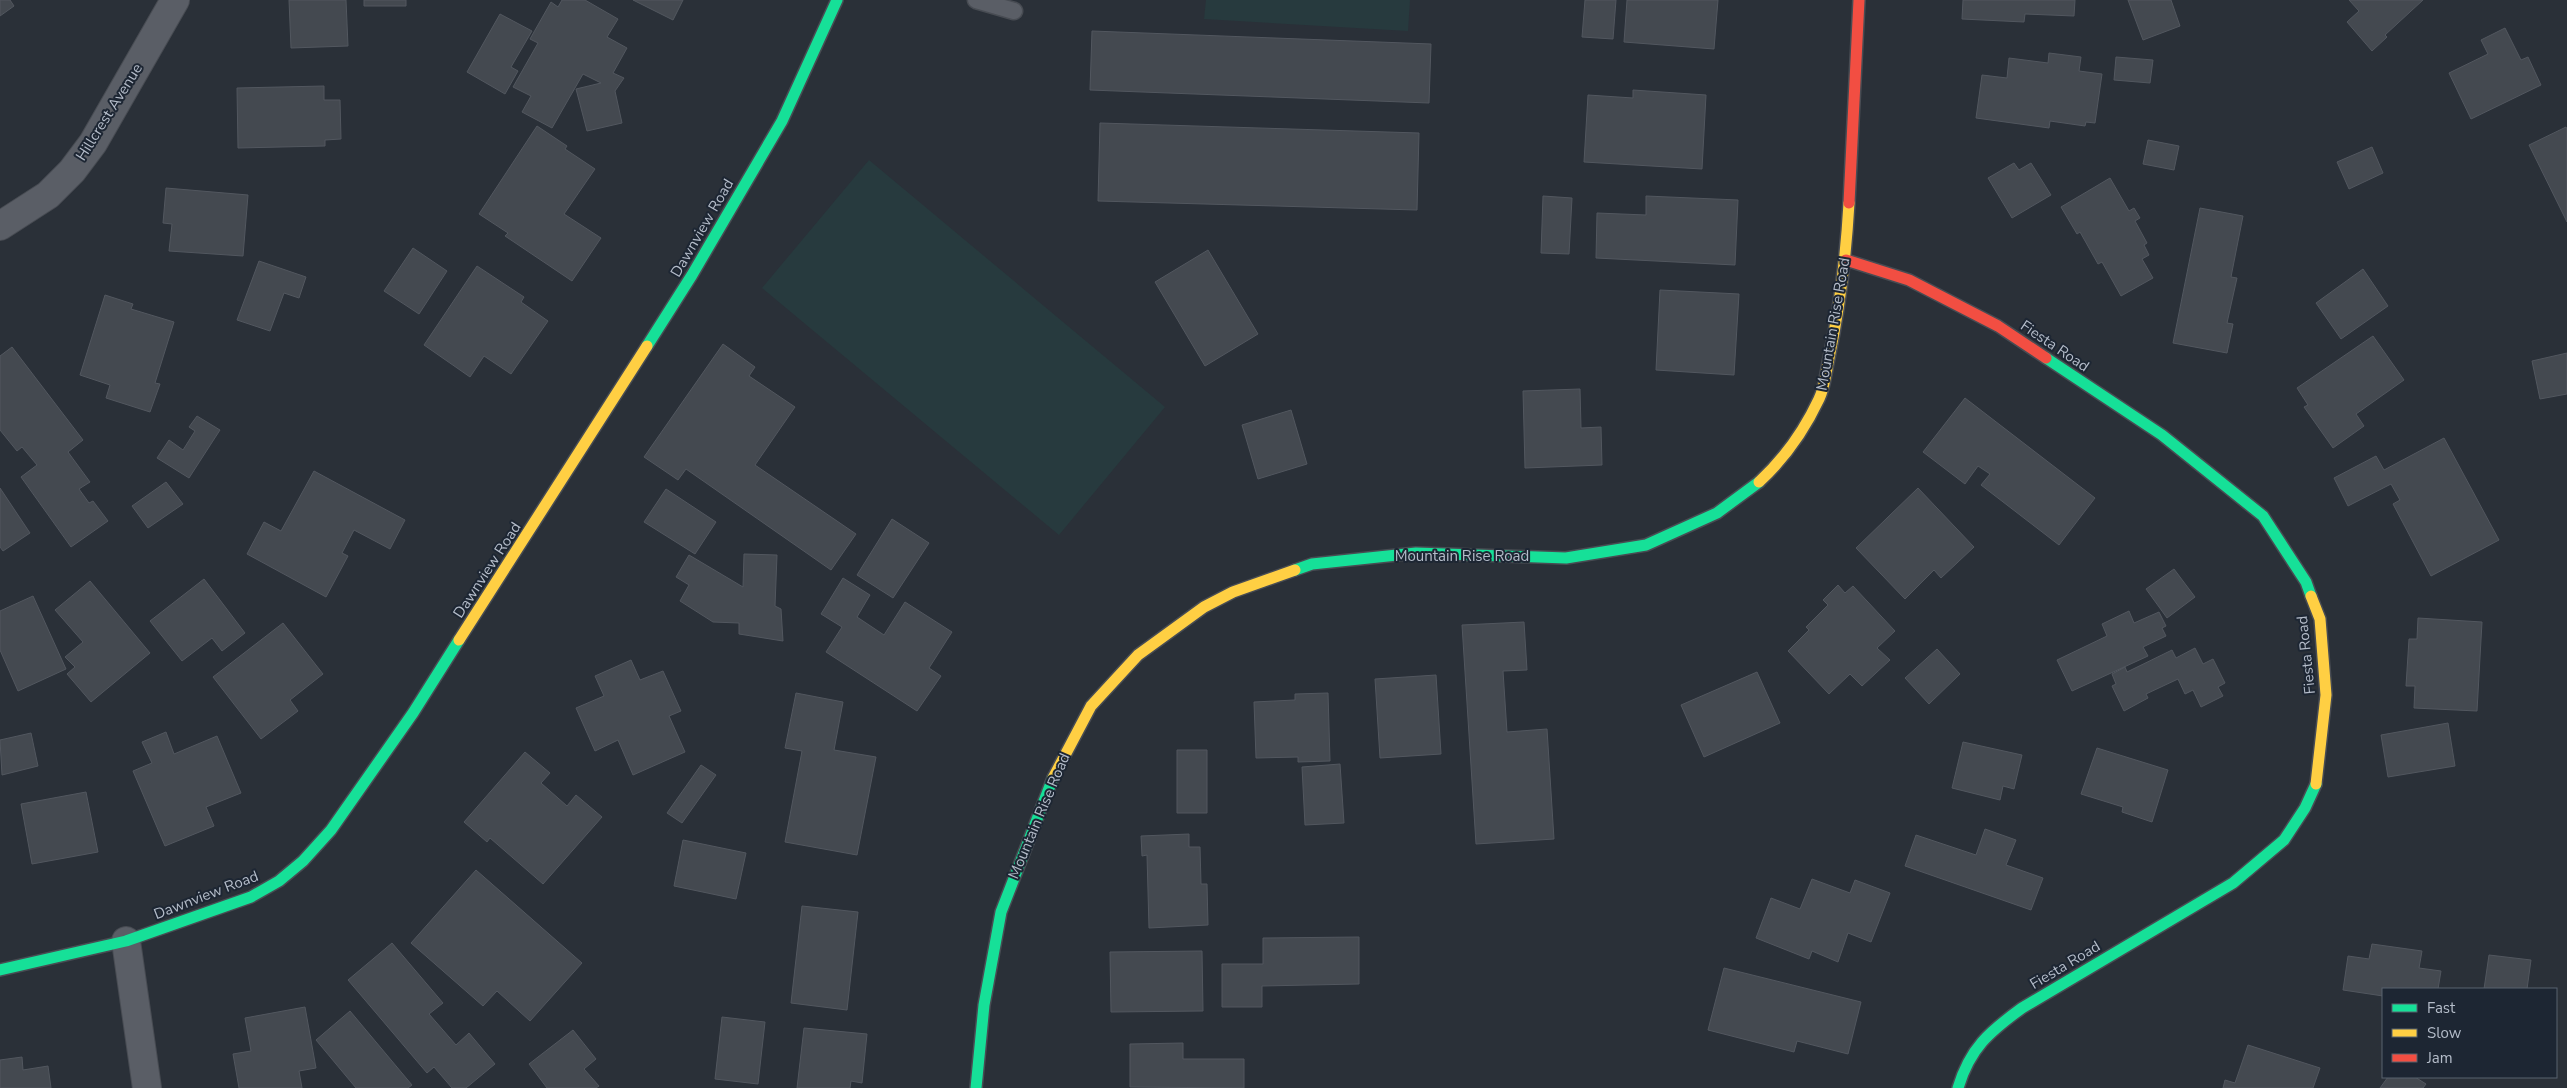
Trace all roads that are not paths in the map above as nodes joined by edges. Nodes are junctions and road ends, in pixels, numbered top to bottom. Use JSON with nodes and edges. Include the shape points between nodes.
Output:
{"nodes":[{"id":1,"x":175,"y":0,"type":"edge"},
{"id":2,"x":838,"y":0,"type":"edge"},
{"id":3,"x":976,"y":0,"type":"edge"},
{"id":4,"x":1859,"y":0,"type":"edge"},
{"id":5,"x":1014,"y":11,"type":"dead end"},
{"id":6,"x":0,"y":226,"type":"edge"},
{"id":7,"x":1846,"y":260,"type":"junction"},
{"id":8,"x":126,"y":942,"type":"junction"},
{"id":9,"x":0,"y":970,"type":"edge"},
{"id":10,"x":147,"y":1088,"type":"edge"},
{"id":11,"x":976,"y":1088,"type":"edge"},
{"id":12,"x":1958,"y":1088,"type":"edge"}],
"edges":[{"from":1,"to":6,"type":"street","name":"Hillcrest Avenue","via":[[93,143],[72,171],[48,196]]},
{"from":2,"to":8,"type":"street","name":"Dawnview Road","via":[[782,121],[692,275],[419,705],[331,830],[303,861],[279,881],[251,897]]},
{"from":3,"to":5,"type":"lane"},
{"from":4,"to":7,"type":"street","name":"Mountain Rise Road"},
{"from":7,"to":11,"type":"street","name":"Mountain Rise Road","via":[[1820,398],[1781,462],[1717,513],[1646,545],[1614,552],[1566,558],[1416,553],[1312,564],[1233,592],[1204,607],[1138,654],[1091,706],[1071,741],[1047,791],[1001,912],[984,1005]]},
{"from":7,"to":12,"type":"street","name":"Fiesta Road","via":[[1909,280],[1998,326],[2170,441],[2263,516],[2306,582],[2320,619],[2326,695],[2318,780],[2284,840],[2233,883],[1999,1024],[1973,1047]]},
{"from":8,"to":9,"type":"street","name":"Dawnview Road"},
{"from":8,"to":10,"type":"street"}]}
